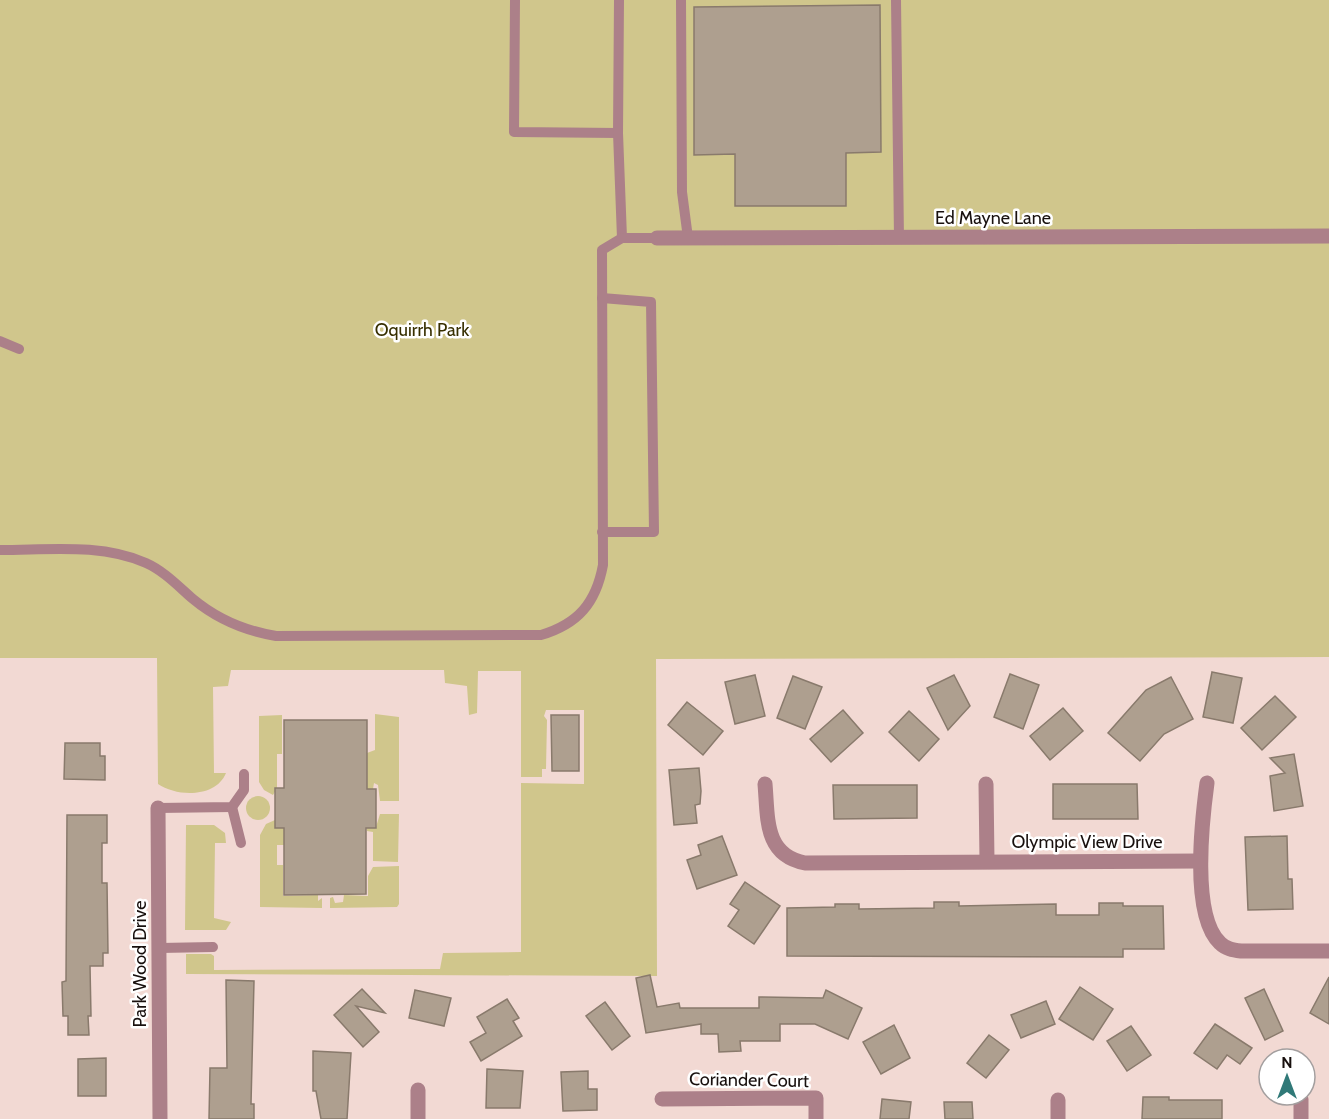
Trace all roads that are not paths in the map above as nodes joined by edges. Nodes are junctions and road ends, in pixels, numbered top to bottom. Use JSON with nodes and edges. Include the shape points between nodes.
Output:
{"nodes":[{"id":1,"x":515,"y":0,"type":"edge"},
{"id":2,"x":619,"y":0,"type":"edge"},
{"id":3,"x":681,"y":0,"type":"edge"},
{"id":4,"x":896,"y":0,"type":"edge"},
{"id":5,"x":618,"y":133,"type":"junction"},
{"id":6,"x":1329,"y":236,"type":"edge"},
{"id":7,"x":622,"y":238,"type":"junction"},
{"id":8,"x":657,"y":238,"type":"joint"},
{"id":9,"x":688,"y":238,"type":"junction"},
{"id":10,"x":899,"y":238,"type":"junction"},
{"id":11,"x":602,"y":298,"type":"junction"},
{"id":12,"x":0,"y":341,"type":"edge"},
{"id":13,"x":19,"y":349,"type":"dead end"},
{"id":14,"x":602,"y":532,"type":"junction"},
{"id":15,"x":0,"y":550,"type":"edge"},
{"id":16,"x":244,"y":774,"type":"dead end"},
{"id":17,"x":1207,"y":783,"type":"dead end"},
{"id":18,"x":765,"y":784,"type":"dead end"},
{"id":19,"x":986,"y":784,"type":"dead end"},
{"id":20,"x":232,"y":807,"type":"junction"},
{"id":21,"x":158,"y":808,"type":"joint"},
{"id":22,"x":242,"y":843,"type":"dead end"},
{"id":23,"x":987,"y":861,"type":"junction"},
{"id":24,"x":1200,"y":861,"type":"junction"},
{"id":25,"x":213,"y":947,"type":"dead end"},
{"id":26,"x":160,"y":948,"type":"junction"},
{"id":27,"x":1329,"y":951,"type":"edge"},
{"id":28,"x":418,"y":1090,"type":"dead end"},
{"id":29,"x":662,"y":1099,"type":"dead end"},
{"id":30,"x":1058,"y":1100,"type":"dead end"},
{"id":31,"x":160,"y":1119,"type":"edge"},
{"id":32,"x":418,"y":1119,"type":"edge"},
{"id":33,"x":816,"y":1119,"type":"edge"},
{"id":34,"x":1058,"y":1119,"type":"edge"}],
"edges":[{"from":1,"to":5,"type":"lane","via":[[514,132]]},
{"from":2,"to":5,"type":"lane"},
{"from":3,"to":9,"type":"lane","via":[[682,192]]},
{"from":4,"to":10,"type":"lane"},
{"from":5,"to":7,"type":"lane"},
{"from":6,"to":10,"type":"street","name":"Ed Mayne Lane"},
{"from":7,"to":8,"type":"lane"},
{"from":7,"to":11,"type":"lane","via":[[602,250]]},
{"from":8,"to":9,"type":"street","name":"Ed Mayne Lane"},
{"from":9,"to":10,"type":"street","name":"Ed Mayne Lane"},
{"from":11,"to":14,"type":"lane"},
{"from":11,"to":14,"type":"lane","via":[[651,302],[654,532]]},
{"from":12,"to":13,"type":"lane"},
{"from":14,"to":15,"type":"lane","via":[[599,585],[582,614],[541,635],[256,633],[221,618],[168,577],[127,556],[81,550]]},
{"from":16,"to":20,"type":"lane","via":[[244,790]]},
{"from":17,"to":24,"type":"street"},
{"from":18,"to":23,"type":"street","name":"Olympic View Drive","via":[[772,839],[790,860]]},
{"from":19,"to":23,"type":"street"},
{"from":20,"to":21,"type":"lane"},
{"from":20,"to":22,"type":"lane"},
{"from":21,"to":26,"type":"street","name":"Park Wood Drive"},
{"from":23,"to":24,"type":"street","name":"Olympic View Drive"},
{"from":24,"to":27,"type":"street","via":[[1208,924],[1221,944],[1241,951]]},
{"from":25,"to":26,"type":"lane"},
{"from":26,"to":31,"type":"street","name":"Park Wood Drive"},
{"from":28,"to":32,"type":"street"},
{"from":29,"to":33,"type":"street","name":"Coriander Court","via":[[816,1098]]},
{"from":30,"to":34,"type":"street"}]}
